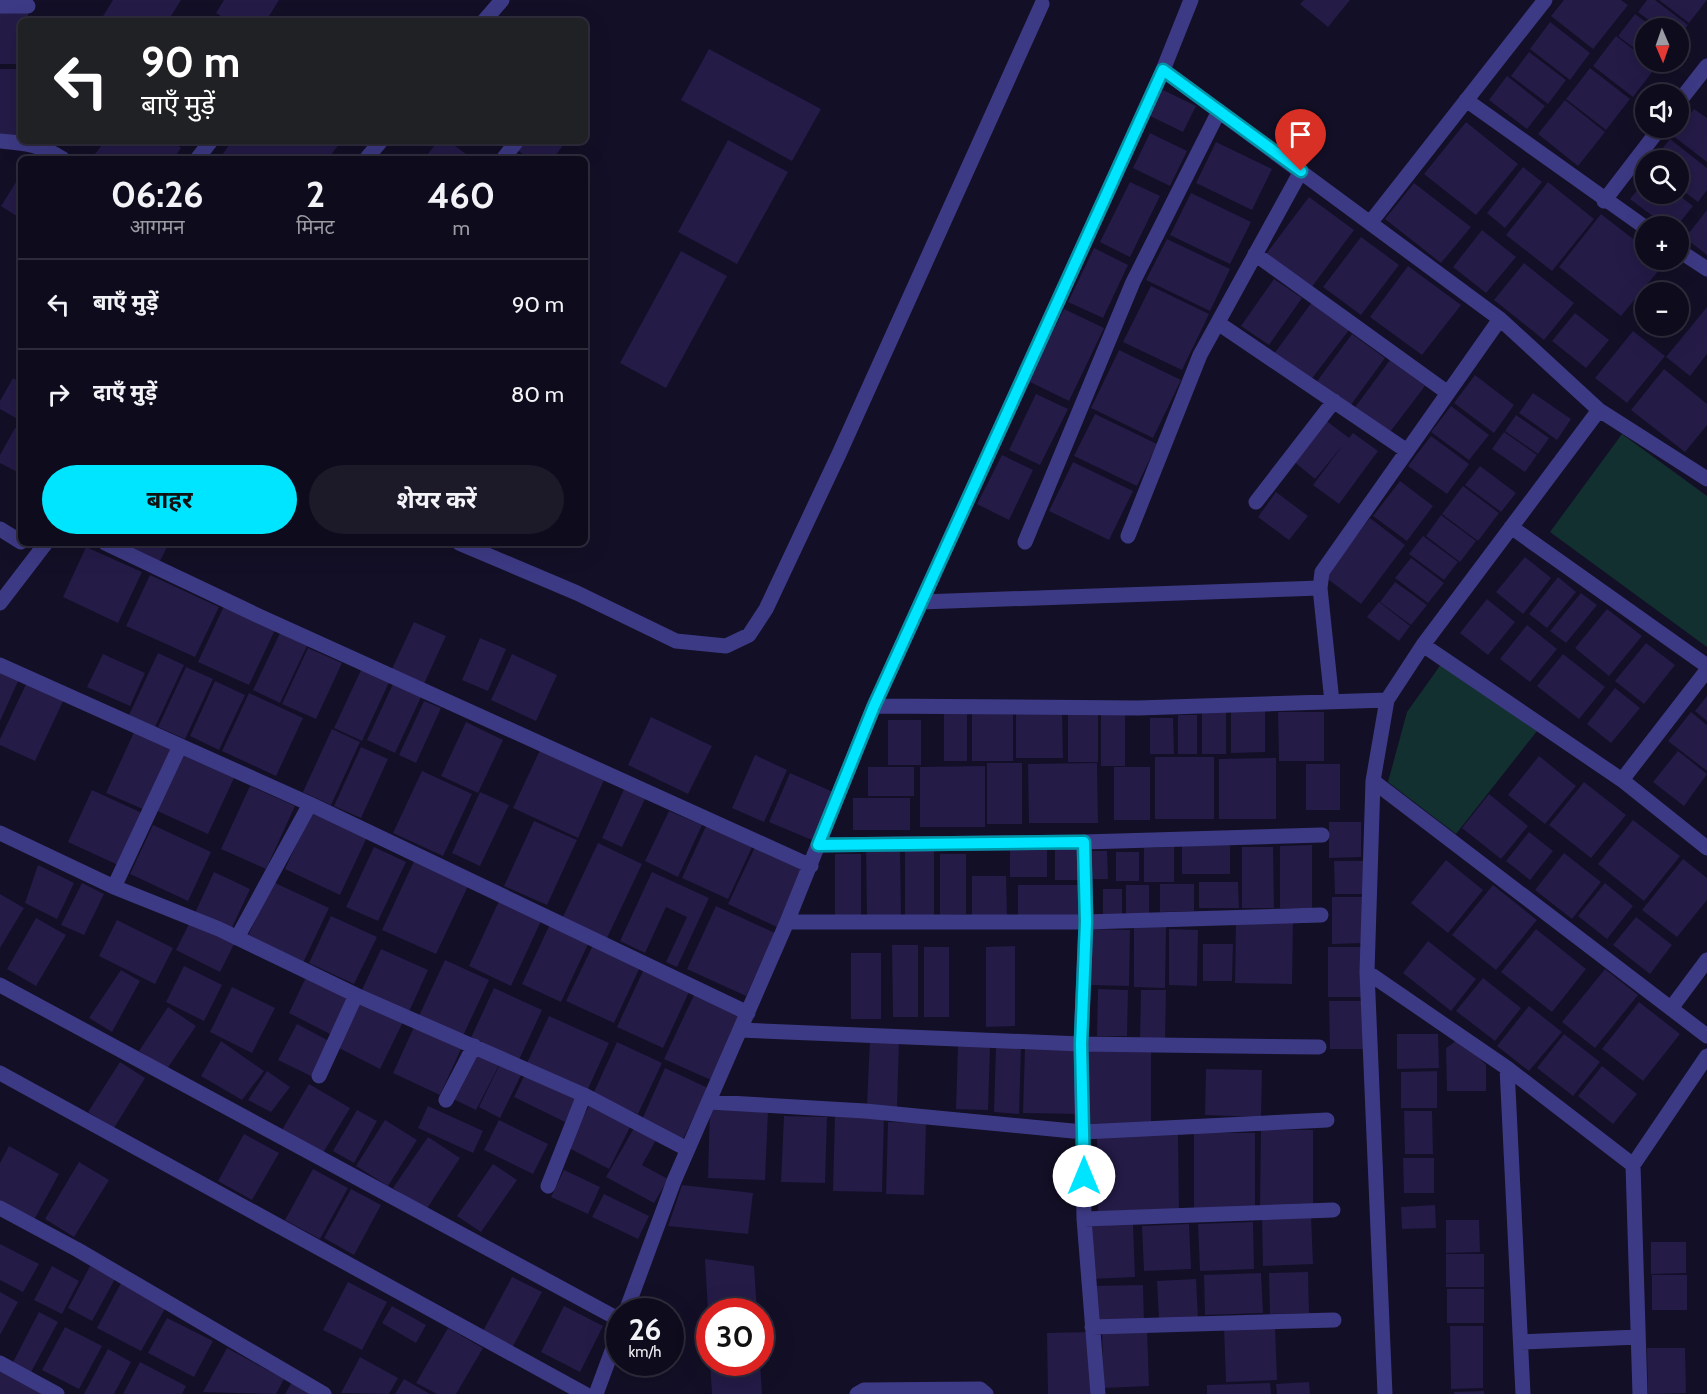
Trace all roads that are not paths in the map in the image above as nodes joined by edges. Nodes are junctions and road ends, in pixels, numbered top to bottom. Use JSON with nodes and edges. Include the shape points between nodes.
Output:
{"nodes":[{"id":1,"x":502,"y":0,"type":"edge"},
{"id":2,"x":1191,"y":0,"type":"edge"},
{"id":3,"x":1545,"y":0,"type":"edge"},
{"id":4,"x":1042,"y":4,"type":"dead end"},
{"id":5,"x":0,"y":6,"type":"edge"},
{"id":6,"x":28,"y":6,"type":"dead end"},
{"id":7,"x":487,"y":18,"type":"edge"},
{"id":8,"x":1707,"y":66,"type":"edge"},
{"id":9,"x":1163,"y":70,"type":"junction"},
{"id":10,"x":1689,"y":89,"type":"edge"},
{"id":11,"x":1466,"y":100,"type":"junction"},
{"id":12,"x":1219,"y":111,"type":"junction"},
{"id":13,"x":1652,"y":138,"type":"edge"},
{"id":14,"x":0,"y":141,"type":"edge"},
{"id":15,"x":18,"y":143,"type":"edge"},
{"id":16,"x":29,"y":144,"type":"edge"},
{"id":17,"x":209,"y":144,"type":"edge"},
{"id":18,"x":378,"y":144,"type":"edge"},
{"id":19,"x":515,"y":144,"type":"edge"},
{"id":20,"x":58,"y":156,"type":"edge"},
{"id":21,"x":199,"y":156,"type":"edge"},
{"id":22,"x":368,"y":156,"type":"edge"},
{"id":23,"x":505,"y":156,"type":"edge"},
{"id":24,"x":1301,"y":171,"type":"junction"},
{"id":25,"x":1604,"y":201,"type":"junction"},
{"id":26,"x":1635,"y":221,"type":"edge"},
{"id":27,"x":1370,"y":223,"type":"junction"},
{"id":28,"x":1255,"y":254,"type":"junction"},
{"id":29,"x":1689,"y":258,"type":"edge"},
{"id":30,"x":1707,"y":270,"type":"edge"},
{"id":31,"x":1500,"y":319,"type":"junction"},
{"id":32,"x":1218,"y":323,"type":"junction"},
{"id":33,"x":1448,"y":393,"type":"junction"},
{"id":34,"x":1334,"y":401,"type":"junction"},
{"id":35,"x":1599,"y":410,"type":"junction"},
{"id":36,"x":1407,"y":451,"type":"junction"},
{"id":37,"x":1707,"y":479,"type":"edge"},
{"id":38,"x":1256,"y":502,"type":"dead end"},
{"id":39,"x":1511,"y":527,"type":"junction"},
{"id":40,"x":0,"y":529,"type":"edge"},
{"id":41,"x":1128,"y":536,"type":"dead end"},
{"id":42,"x":18,"y":540,"type":"edge"},
{"id":43,"x":1025,"y":542,"type":"dead end"},
{"id":44,"x":111,"y":546,"type":"edge"},
{"id":45,"x":466,"y":546,"type":"edge"},
{"id":46,"x":42,"y":548,"type":"edge"},
{"id":47,"x":1320,"y":588,"type":"junction"},
{"id":48,"x":921,"y":602,"type":"junction"},
{"id":49,"x":0,"y":603,"type":"edge"},
{"id":50,"x":1424,"y":645,"type":"junction"},
{"id":51,"x":0,"y":665,"type":"edge"},
{"id":52,"x":1707,"y":668,"type":"edge"},
{"id":53,"x":1387,"y":700,"type":"junction"},
{"id":54,"x":1332,"y":702,"type":"junction"},
{"id":55,"x":874,"y":706,"type":"junction"},
{"id":56,"x":180,"y":746,"type":"junction"},
{"id":57,"x":1622,"y":780,"type":"junction"},
{"id":58,"x":1372,"y":781,"type":"junction"},
{"id":59,"x":310,"y":804,"type":"junction"},
{"id":60,"x":0,"y":833,"type":"edge"},
{"id":61,"x":1322,"y":835,"type":"dead end"},
{"id":62,"x":1084,"y":842,"type":"junction"},
{"id":63,"x":818,"y":845,"type":"junction"},
{"id":64,"x":1707,"y":848,"type":"edge"},
{"id":65,"x":811,"y":866,"type":"junction"},
{"id":66,"x":114,"y":887,"type":"junction"},
{"id":67,"x":1321,"y":915,"type":"dead end"},
{"id":68,"x":787,"y":922,"type":"junction"},
{"id":69,"x":1086,"y":922,"type":"junction"},
{"id":70,"x":237,"y":938,"type":"junction"},
{"id":71,"x":1707,"y":960,"type":"edge"},
{"id":72,"x":1367,"y":972,"type":"junction"},
{"id":73,"x":0,"y":985,"type":"edge"},
{"id":74,"x":356,"y":994,"type":"junction"},
{"id":75,"x":1671,"y":1007,"type":"junction"},
{"id":76,"x":748,"y":1013,"type":"junction"},
{"id":77,"x":740,"y":1030,"type":"junction"},
{"id":78,"x":1707,"y":1036,"type":"edge"},
{"id":79,"x":1081,"y":1044,"type":"junction"},
{"id":80,"x":474,"y":1046,"type":"junction"},
{"id":81,"x":1319,"y":1047,"type":"dead end"},
{"id":82,"x":1707,"y":1056,"type":"edge"},
{"id":83,"x":1507,"y":1068,"type":"junction"},
{"id":84,"x":0,"y":1073,"type":"edge"},
{"id":85,"x":319,"y":1076,"type":"dead end"},
{"id":86,"x":584,"y":1095,"type":"junction"},
{"id":87,"x":446,"y":1100,"type":"dead end"},
{"id":88,"x":710,"y":1102,"type":"junction"},
{"id":89,"x":1327,"y":1120,"type":"dead end"},
{"id":90,"x":1083,"y":1132,"type":"junction"},
{"id":91,"x":687,"y":1149,"type":"junction"},
{"id":92,"x":1633,"y":1165,"type":"junction"},
{"id":93,"x":548,"y":1186,"type":"dead end"},
{"id":94,"x":0,"y":1208,"type":"edge"},
{"id":95,"x":1333,"y":1210,"type":"dead end"},
{"id":96,"x":1084,"y":1219,"type":"junction"},
{"id":97,"x":631,"y":1298,"type":"edge"},
{"id":98,"x":606,"y":1312,"type":"edge"},
{"id":99,"x":1334,"y":1320,"type":"dead end"},
{"id":100,"x":1092,"y":1327,"type":"junction"},
{"id":101,"x":1638,"y":1338,"type":"junction"},
{"id":102,"x":1521,"y":1342,"type":"junction"},
{"id":103,"x":0,"y":1363,"type":"edge"},
{"id":104,"x":606,"y":1367,"type":"edge"},
{"id":105,"x":57,"y":1394,"type":"edge"},
{"id":106,"x":324,"y":1394,"type":"edge"},
{"id":107,"x":585,"y":1394,"type":"edge"},
{"id":108,"x":596,"y":1394,"type":"edge"},
{"id":109,"x":857,"y":1394,"type":"edge"},
{"id":110,"x":986,"y":1394,"type":"edge"},
{"id":111,"x":1098,"y":1394,"type":"edge"},
{"id":112,"x":1385,"y":1394,"type":"edge"},
{"id":113,"x":1523,"y":1394,"type":"edge"},
{"id":114,"x":1640,"y":1394,"type":"edge"}],
"edges":[{"from":1,"to":7,"type":"street"},
{"from":2,"to":9,"type":"street"},
{"from":3,"to":11,"type":"street"},
{"from":4,"to":45,"type":"street","via":[[839,454],[766,609],[749,635],[726,646],[676,641],[578,593]]},
{"from":5,"to":6,"type":"street"},
{"from":8,"to":10,"type":"street"},
{"from":9,"to":12,"type":"street"},
{"from":9,"to":48,"type":"street"},
{"from":11,"to":25,"type":"street"},
{"from":11,"to":27,"type":"street"},
{"from":12,"to":24,"type":"street"},
{"from":12,"to":43,"type":"street","via":[[1133,282]]},
{"from":13,"to":25,"type":"street"},
{"from":14,"to":15,"type":"street"},
{"from":16,"to":20,"type":"street"},
{"from":17,"to":21,"type":"street"},
{"from":18,"to":22,"type":"street"},
{"from":19,"to":23,"type":"street"},
{"from":24,"to":27,"type":"street"},
{"from":24,"to":28,"type":"street"},
{"from":25,"to":26,"type":"street"},
{"from":27,"to":31,"type":"street"},
{"from":28,"to":32,"type":"street"},
{"from":28,"to":33,"type":"street"},
{"from":29,"to":30,"type":"street"},
{"from":31,"to":33,"type":"street"},
{"from":31,"to":35,"type":"street"},
{"from":32,"to":34,"type":"street"},
{"from":32,"to":41,"type":"street","via":[[1200,355]]},
{"from":33,"to":36,"type":"street"},
{"from":34,"to":36,"type":"street"},
{"from":34,"to":38,"type":"street"},
{"from":35,"to":37,"type":"street"},
{"from":35,"to":39,"type":"street"},
{"from":36,"to":47,"type":"street","via":[[1322,572]]},
{"from":39,"to":50,"type":"street"},
{"from":39,"to":52,"type":"street"},
{"from":40,"to":42,"type":"street"},
{"from":44,"to":65,"type":"street"},
{"from":46,"to":49,"type":"street"},
{"from":47,"to":48,"type":"street"},
{"from":47,"to":54,"type":"street"},
{"from":48,"to":55,"type":"street"},
{"from":50,"to":53,"type":"street"},
{"from":50,"to":57,"type":"street"},
{"from":51,"to":56,"type":"street"},
{"from":52,"to":57,"type":"street"},
{"from":53,"to":54,"type":"street"},
{"from":53,"to":58,"type":"street"},
{"from":54,"to":55,"type":"street","via":[[1138,708]]},
{"from":55,"to":63,"type":"street"},
{"from":56,"to":59,"type":"street"},
{"from":56,"to":66,"type":"street"},
{"from":57,"to":64,"type":"street"},
{"from":58,"to":72,"type":"street"},
{"from":58,"to":75,"type":"street"},
{"from":59,"to":70,"type":"street"},
{"from":59,"to":76,"type":"street"},
{"from":60,"to":66,"type":"street"},
{"from":61,"to":62,"type":"street"},
{"from":62,"to":63,"type":"street"},
{"from":62,"to":69,"type":"street"},
{"from":63,"to":65,"type":"street"},
{"from":65,"to":68,"type":"street"},
{"from":66,"to":70,"type":"street"},
{"from":67,"to":69,"type":"street"},
{"from":68,"to":69,"type":"street"},
{"from":68,"to":76,"type":"street"},
{"from":69,"to":79,"type":"street"},
{"from":70,"to":74,"type":"street"},
{"from":71,"to":75,"type":"street"},
{"from":72,"to":83,"type":"street"},
{"from":72,"to":112,"type":"street"},
{"from":73,"to":98,"type":"street"},
{"from":74,"to":80,"type":"street"},
{"from":74,"to":85,"type":"street"},
{"from":75,"to":78,"type":"street"},
{"from":76,"to":77,"type":"street"},
{"from":77,"to":79,"type":"street"},
{"from":77,"to":88,"type":"street"},
{"from":79,"to":81,"type":"street"},
{"from":79,"to":90,"type":"street"},
{"from":80,"to":86,"type":"street"},
{"from":80,"to":87,"type":"street"},
{"from":82,"to":92,"type":"street"},
{"from":83,"to":92,"type":"street"},
{"from":83,"to":102,"type":"street"},
{"from":84,"to":107,"type":"street"},
{"from":86,"to":91,"type":"street"},
{"from":86,"to":93,"type":"street"},
{"from":88,"to":90,"type":"street","via":[[865,1111]]},
{"from":88,"to":91,"type":"street"},
{"from":89,"to":90,"type":"street"},
{"from":90,"to":96,"type":"street"},
{"from":91,"to":97,"type":"street"},
{"from":92,"to":101,"type":"street"},
{"from":94,"to":106,"type":"street"},
{"from":95,"to":96,"type":"street"},
{"from":96,"to":100,"type":"street"},
{"from":99,"to":100,"type":"street"},
{"from":100,"to":111,"type":"street"},
{"from":101,"to":102,"type":"street"},
{"from":101,"to":114,"type":"street"},
{"from":102,"to":113,"type":"street"},
{"from":103,"to":105,"type":"street"},
{"from":104,"to":108,"type":"street"},
{"from":109,"to":110,"type":"street","via":[[864,1390],[980,1389]]}]}
